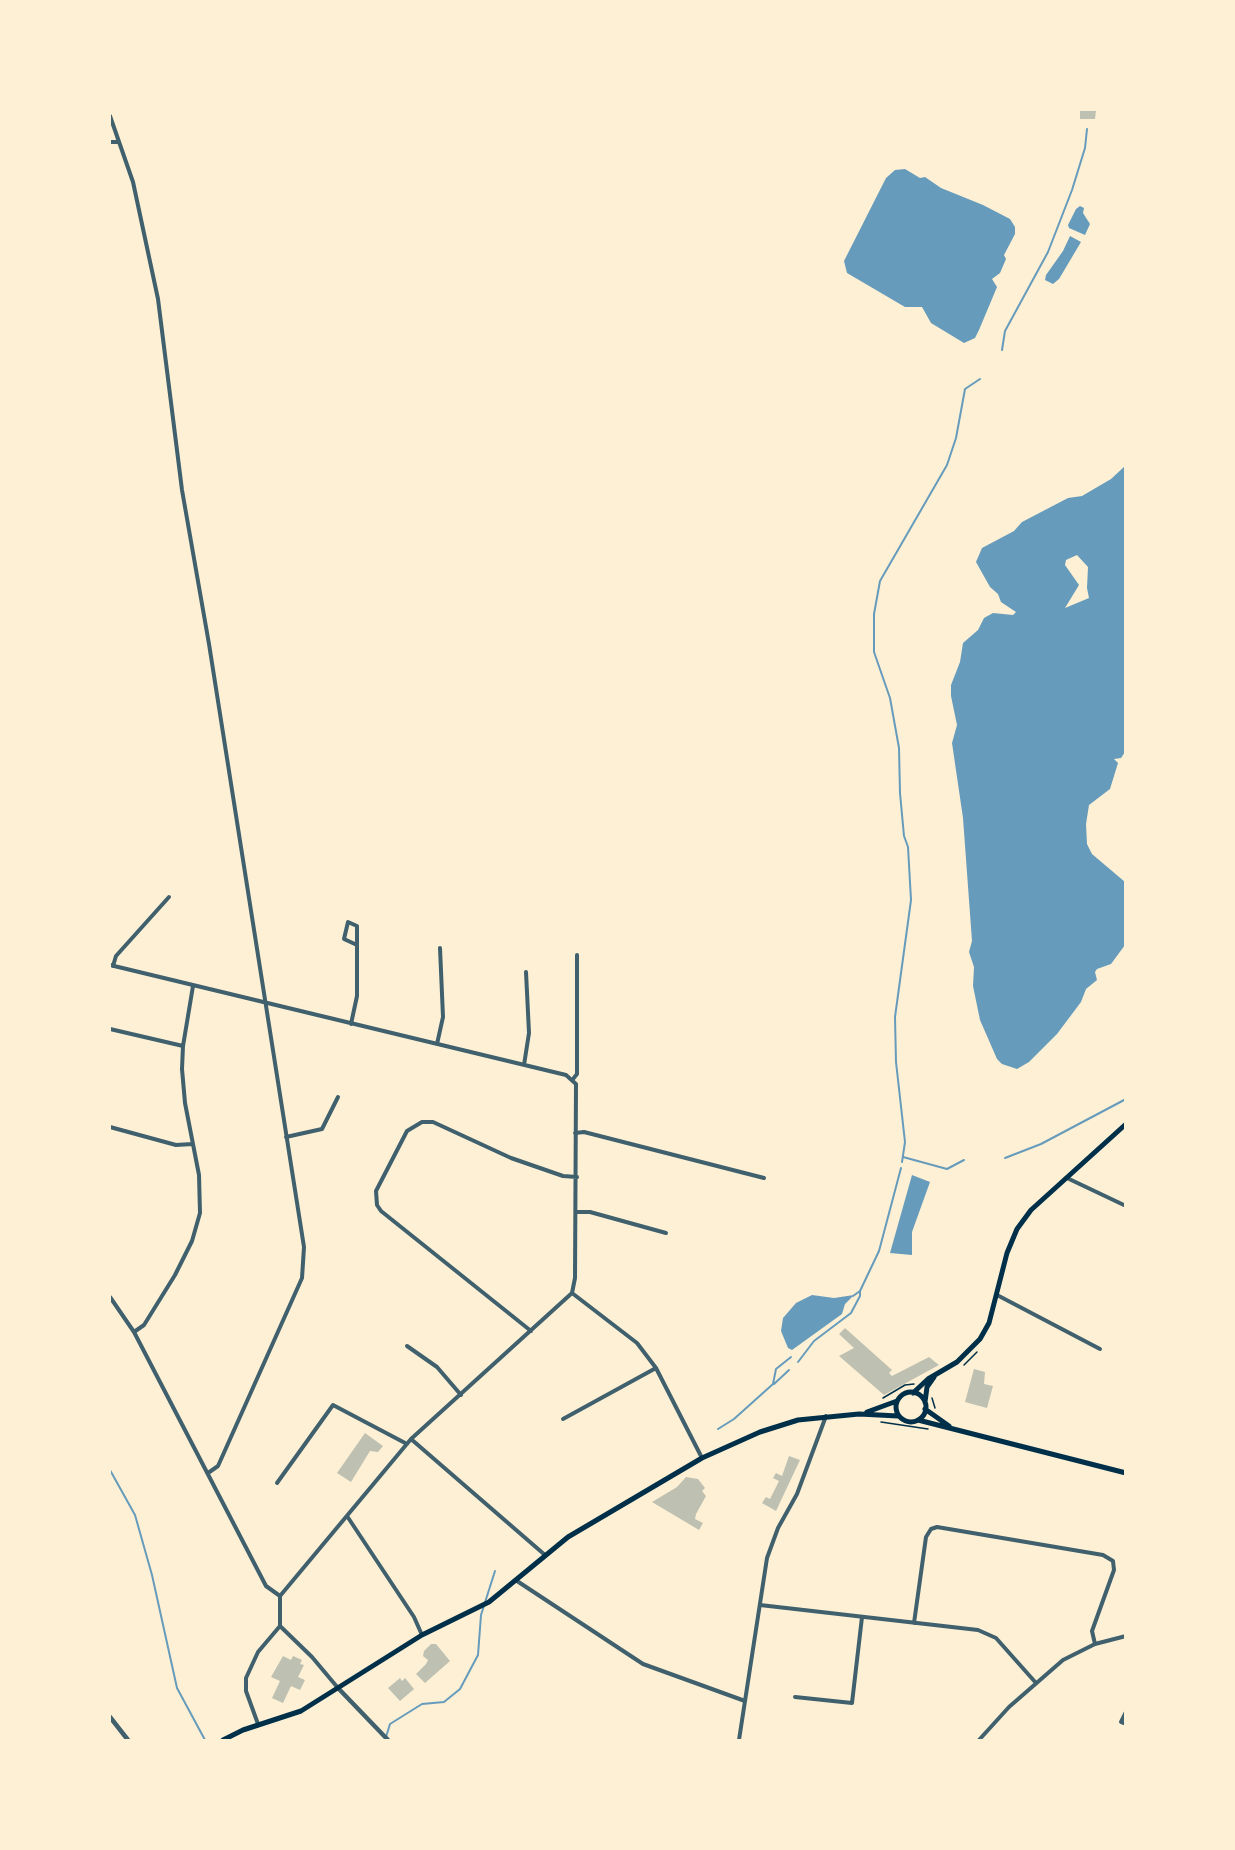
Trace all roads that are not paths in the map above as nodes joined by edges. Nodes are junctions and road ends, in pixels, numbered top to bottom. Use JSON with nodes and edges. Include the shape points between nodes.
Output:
{"nodes":[{"id":1,"x":110,"y":116,"type":"edge"},
{"id":2,"x":110,"y":142,"type":"edge"},
{"id":3,"x":119,"y":142,"type":"junction"},
{"id":4,"x":169,"y":897,"type":"dead end"},
{"id":5,"x":357,"y":945,"type":"junction"},
{"id":6,"x":441,"y":948,"type":"dead end"},
{"id":7,"x":577,"y":955,"type":"dead end"},
{"id":8,"x":111,"y":965,"type":"edge"},
{"id":9,"x":526,"y":972,"type":"dead end"},
{"id":10,"x":193,"y":986,"type":"junction"},
{"id":11,"x":266,"y":1004,"type":"junction"},
{"id":12,"x":351,"y":1024,"type":"junction"},
{"id":13,"x":110,"y":1029,"type":"edge"},
{"id":14,"x":437,"y":1044,"type":"junction"},
{"id":15,"x":183,"y":1046,"type":"junction"},
{"id":16,"x":524,"y":1065,"type":"junction"},
{"id":17,"x":573,"y":1079,"type":"junction"},
{"id":18,"x":338,"y":1097,"type":"dead end"},
{"id":19,"x":1125,"y":1124,"type":"edge"},
{"id":20,"x":110,"y":1127,"type":"edge"},
{"id":21,"x":575,"y":1133,"type":"junction"},
{"id":22,"x":286,"y":1137,"type":"junction"},
{"id":23,"x":192,"y":1144,"type":"junction"},
{"id":24,"x":577,"y":1177,"type":"junction"},
{"id":25,"x":1066,"y":1177,"type":"junction"},
{"id":26,"x":764,"y":1178,"type":"dead end"},
{"id":27,"x":1125,"y":1206,"type":"edge"},
{"id":28,"x":576,"y":1212,"type":"junction"},
{"id":29,"x":666,"y":1233,"type":"dead end"},
{"id":30,"x":572,"y":1293,"type":"junction"},
{"id":31,"x":997,"y":1295,"type":"junction"},
{"id":32,"x":110,"y":1297,"type":"edge"},
{"id":33,"x":531,"y":1331,"type":"junction"},
{"id":34,"x":134,"y":1332,"type":"junction"},
{"id":35,"x":407,"y":1346,"type":"dead end"},
{"id":36,"x":1101,"y":1349,"type":"dead end"},
{"id":37,"x":656,"y":1368,"type":"junction"},
{"id":38,"x":934,"y":1376,"type":"junction"},
{"id":39,"x":913,"y":1393,"type":"junction"},
{"id":40,"x":461,"y":1395,"type":"junction"},
{"id":41,"x":897,"y":1401,"type":"junction"},
{"id":42,"x":925,"y":1406,"type":"junction"},
{"id":43,"x":859,"y":1414,"type":"junction"},
{"id":44,"x":826,"y":1415,"type":"junction"},
{"id":45,"x":898,"y":1416,"type":"junction"},
{"id":46,"x":563,"y":1419,"type":"dead end"},
{"id":47,"x":918,"y":1420,"type":"junction"},
{"id":48,"x":950,"y":1426,"type":"junction"},
{"id":49,"x":411,"y":1439,"type":"junction"},
{"id":50,"x":407,"y":1444,"type":"junction"},
{"id":51,"x":702,"y":1458,"type":"junction"},
{"id":52,"x":208,"y":1473,"type":"junction"},
{"id":53,"x":1125,"y":1473,"type":"edge"},
{"id":54,"x":277,"y":1483,"type":"dead end"},
{"id":55,"x":346,"y":1516,"type":"junction"},
{"id":56,"x":546,"y":1556,"type":"junction"},
{"id":57,"x":518,"y":1581,"type":"junction"},
{"id":58,"x":280,"y":1596,"type":"junction"},
{"id":59,"x":760,"y":1605,"type":"junction"},
{"id":60,"x":862,"y":1617,"type":"junction"},
{"id":61,"x":914,"y":1623,"type":"junction"},
{"id":62,"x":280,"y":1626,"type":"junction"},
{"id":63,"x":422,"y":1635,"type":"junction"},
{"id":64,"x":1125,"y":1635,"type":"edge"},
{"id":65,"x":1095,"y":1644,"type":"junction"},
{"id":66,"x":1036,"y":1683,"type":"junction"},
{"id":67,"x":338,"y":1688,"type":"junction"},
{"id":68,"x":795,"y":1697,"type":"dead end"},
{"id":69,"x":745,"y":1701,"type":"junction"},
{"id":70,"x":1125,"y":1712,"type":"edge"},
{"id":71,"x":110,"y":1717,"type":"edge"},
{"id":72,"x":258,"y":1724,"type":"junction"},
{"id":73,"x":1125,"y":1724,"type":"edge"},
{"id":74,"x":386,"y":1738,"type":"edge"},
{"id":75,"x":128,"y":1740,"type":"edge"},
{"id":76,"x":223,"y":1740,"type":"edge"},
{"id":77,"x":739,"y":1740,"type":"edge"},
{"id":78,"x":979,"y":1740,"type":"edge"}],
"edges":[{"from":1,"to":3,"type":"street"},
{"from":2,"to":3,"type":"street"},
{"from":3,"to":11,"type":"street","via":[[133,182],[150,256],[182,490]]},
{"from":4,"to":8,"type":"street"},
{"from":5,"to":5,"type":"street","via":[[357,925],[348,922],[344,939]]},
{"from":5,"to":12,"type":"street","via":[[357,996]]},
{"from":6,"to":14,"type":"street","via":[[443,1017]]},
{"from":7,"to":17,"type":"street","via":[[577,1074]]},
{"from":8,"to":10,"type":"street"},
{"from":9,"to":16,"type":"street","via":[[529,1033]]},
{"from":10,"to":11,"type":"street"},
{"from":10,"to":15,"type":"street"},
{"from":11,"to":12,"type":"street"},
{"from":11,"to":22,"type":"street"},
{"from":12,"to":14,"type":"street"},
{"from":13,"to":15,"type":"street"},
{"from":14,"to":16,"type":"street"},
{"from":15,"to":23,"type":"street","via":[[185,1102]]},
{"from":16,"to":17,"type":"street"},
{"from":17,"to":21,"type":"street"},
{"from":18,"to":22,"type":"street","via":[[322,1130]]},
{"from":19,"to":25,"type":"main road"},
{"from":20,"to":23,"type":"street","via":[[176,1145]]},
{"from":21,"to":24,"type":"street"},
{"from":21,"to":26,"type":"street","via":[[584,1132]]},
{"from":22,"to":52,"type":"street","via":[[304,1247],[302,1278],[218,1466]]},
{"from":23,"to":34,"type":"street","via":[[201,1194],[192,1241],[144,1325]]},
{"from":24,"to":28,"type":"street"},
{"from":24,"to":33,"type":"street","via":[[552,1173],[433,1122],[422,1122],[407,1131],[376,1191],[381,1211]]},
{"from":25,"to":27,"type":"street"},
{"from":25,"to":31,"type":"main road","via":[[1017,1229]]},
{"from":28,"to":29,"type":"street","via":[[590,1212]]},
{"from":28,"to":30,"type":"street"},
{"from":30,"to":33,"type":"street"},
{"from":30,"to":37,"type":"street","via":[[637,1343]]},
{"from":31,"to":36,"type":"street"},
{"from":31,"to":38,"type":"main road","via":[[980,1339],[957,1362]]},
{"from":32,"to":34,"type":"street"},
{"from":33,"to":40,"type":"street"},
{"from":34,"to":52,"type":"street"},
{"from":35,"to":40,"type":"street","via":[[437,1366]]},
{"from":37,"to":46,"type":"street"},
{"from":37,"to":51,"type":"street"},
{"from":38,"to":39,"type":"main road"},
{"from":38,"to":42,"type":"main road","via":[[927,1387]]},
{"from":39,"to":41,"type":"main road","via":[[904,1394]]},
{"from":39,"to":42,"type":"main road"},
{"from":40,"to":49,"type":"street"},
{"from":41,"to":43,"type":"main road"},
{"from":41,"to":45,"type":"main road"},
{"from":42,"to":47,"type":"main road"},
{"from":42,"to":48,"type":"main road"},
{"from":43,"to":44,"type":"main road"},
{"from":43,"to":45,"type":"main road"},
{"from":44,"to":51,"type":"main road","via":[[760,1432]]},
{"from":44,"to":59,"type":"street","via":[[797,1494],[767,1558]]},
{"from":45,"to":47,"type":"main road","via":[[907,1422]]},
{"from":47,"to":48,"type":"main road"},
{"from":48,"to":53,"type":"main road"},
{"from":49,"to":50,"type":"street"},
{"from":49,"to":56,"type":"street"},
{"from":50,"to":54,"type":"street","via":[[333,1405]]},
{"from":50,"to":55,"type":"street"},
{"from":51,"to":56,"type":"main road","via":[[568,1537]]},
{"from":52,"to":58,"type":"street","via":[[266,1586]]},
{"from":55,"to":58,"type":"street"},
{"from":55,"to":63,"type":"street"},
{"from":56,"to":57,"type":"main road"},
{"from":57,"to":63,"type":"main road","via":[[489,1602]]},
{"from":57,"to":69,"type":"street","via":[[643,1664]]},
{"from":58,"to":62,"type":"street"},
{"from":59,"to":60,"type":"street"},
{"from":59,"to":69,"type":"street"},
{"from":60,"to":61,"type":"street"},
{"from":60,"to":68,"type":"street","via":[[852,1703]]},
{"from":61,"to":65,"type":"street","via":[[926,1537],[937,1527],[1103,1555],[1113,1561],[1114,1570],[1092,1631]]},
{"from":61,"to":66,"type":"street","via":[[988,1633]]},
{"from":62,"to":67,"type":"street"},
{"from":62,"to":72,"type":"street","via":[[258,1652],[246,1678],[246,1691]]},
{"from":63,"to":67,"type":"main road"},
{"from":64,"to":65,"type":"street"},
{"from":65,"to":66,"type":"street","via":[[1063,1660]]},
{"from":66,"to":78,"type":"street"},
{"from":67,"to":72,"type":"main road","via":[[301,1711]]},
{"from":67,"to":74,"type":"street"},
{"from":69,"to":77,"type":"street"},
{"from":70,"to":73,"type":"street","via":[[1121,1722]]},
{"from":71,"to":75,"type":"street"},
{"from":72,"to":76,"type":"main road"}]}
